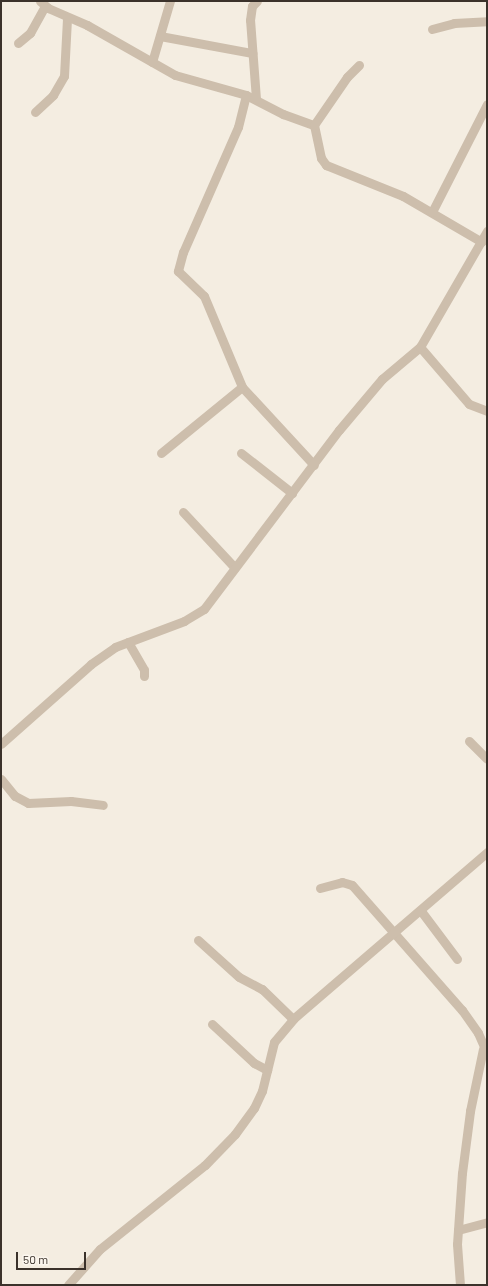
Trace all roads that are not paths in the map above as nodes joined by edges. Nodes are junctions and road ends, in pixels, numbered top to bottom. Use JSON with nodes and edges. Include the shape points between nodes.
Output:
{"nodes":[{"id":1,"x":170,"y":1,"type":"edge"},
{"id":2,"x":257,"y":1,"type":"edge"},
{"id":3,"x":43,"y":4,"type":"edge"},
{"id":4,"x":67,"y":18,"type":"junction"},
{"id":5,"x":487,"y":21,"type":"edge"},
{"id":6,"x":432,"y":29,"type":"dead end"},
{"id":7,"x":160,"y":36,"type":"junction"},
{"id":8,"x":18,"y":43,"type":"dead end"},
{"id":9,"x":252,"y":53,"type":"junction"},
{"id":10,"x":152,"y":62,"type":"junction"},
{"id":11,"x":359,"y":65,"type":"dead end"},
{"id":12,"x":246,"y":95,"type":"junction"},
{"id":13,"x":256,"y":99,"type":"junction"},
{"id":14,"x":487,"y":104,"type":"edge"},
{"id":15,"x":35,"y":112,"type":"dead end"},
{"id":16,"x":314,"y":125,"type":"junction"},
{"id":17,"x":432,"y":212,"type":"junction"},
{"id":18,"x":487,"y":231,"type":"edge"},
{"id":19,"x":482,"y":242,"type":"junction"},
{"id":20,"x":420,"y":347,"type":"junction"},
{"id":21,"x":242,"y":386,"type":"junction"},
{"id":22,"x":487,"y":411,"type":"edge"},
{"id":23,"x":161,"y":453,"type":"dead end"},
{"id":24,"x":240,"y":453,"type":"dead end"},
{"id":25,"x":314,"y":465,"type":"junction"},
{"id":26,"x":292,"y":493,"type":"junction"},
{"id":27,"x":183,"y":512,"type":"dead end"},
{"id":28,"x":235,"y":568,"type":"junction"},
{"id":29,"x":128,"y":642,"type":"junction"},
{"id":30,"x":144,"y":676,"type":"dead end"},
{"id":31,"x":1,"y":730,"type":"edge"},
{"id":32,"x":8,"y":737,"type":"junction"},
{"id":33,"x":469,"y":741,"type":"dead end"},
{"id":34,"x":1,"y":744,"type":"edge"},
{"id":35,"x":487,"y":759,"type":"edge"},
{"id":36,"x":1,"y":779,"type":"edge"},
{"id":37,"x":103,"y":805,"type":"dead end"},
{"id":38,"x":487,"y":852,"type":"edge"},
{"id":39,"x":320,"y":888,"type":"dead end"},
{"id":40,"x":421,"y":911,"type":"junction"},
{"id":41,"x":396,"y":933,"type":"junction"},
{"id":42,"x":198,"y":940,"type":"dead end"},
{"id":43,"x":457,"y":958,"type":"dead end"},
{"id":44,"x":293,"y":1018,"type":"junction"},
{"id":45,"x":212,"y":1024,"type":"dead end"},
{"id":46,"x":485,"y":1051,"type":"edge"},
{"id":47,"x":267,"y":1070,"type":"junction"},
{"id":48,"x":487,"y":1222,"type":"edge"},
{"id":49,"x":458,"y":1230,"type":"junction"},
{"id":50,"x":68,"y":1285,"type":"edge"},
{"id":51,"x":460,"y":1285,"type":"edge"}],
"edges":[{"from":1,"to":7,"type":"street"},
{"from":2,"to":9,"type":"street","via":[[250,12]]},
{"from":3,"to":4,"type":"street"},
{"from":3,"to":8,"type":"street","via":[[30,33]]},
{"from":4,"to":10,"type":"street","via":[[86,25]]},
{"from":4,"to":15,"type":"street","via":[[64,76],[53,95]]},
{"from":5,"to":6,"type":"street","via":[[454,23]]},
{"from":7,"to":9,"type":"street"},
{"from":7,"to":10,"type":"street"},
{"from":9,"to":13,"type":"street"},
{"from":10,"to":12,"type":"street","via":[[189,81]]},
{"from":11,"to":16,"type":"street","via":[[347,76]]},
{"from":12,"to":13,"type":"street"},
{"from":12,"to":21,"type":"street","via":[[238,127],[183,252],[178,271],[204,296]]},
{"from":13,"to":16,"type":"street","via":[[283,114]]},
{"from":14,"to":17,"type":"street"},
{"from":16,"to":17,"type":"street","via":[[321,158],[326,165],[376,184]]},
{"from":17,"to":19,"type":"street"},
{"from":18,"to":19,"type":"street"},
{"from":19,"to":20,"type":"street"},
{"from":20,"to":22,"type":"street","via":[[469,404]]},
{"from":20,"to":25,"type":"street","via":[[382,379],[339,430]]},
{"from":21,"to":23,"type":"street"},
{"from":21,"to":25,"type":"street"},
{"from":24,"to":26,"type":"street"},
{"from":25,"to":26,"type":"street"},
{"from":26,"to":28,"type":"street"},
{"from":27,"to":28,"type":"street"},
{"from":28,"to":29,"type":"street","via":[[204,609],[184,622]]},
{"from":29,"to":30,"type":"street","via":[[144,670]]},
{"from":29,"to":32,"type":"street","via":[[91,664]]},
{"from":31,"to":32,"type":"street"},
{"from":32,"to":34,"type":"street"},
{"from":33,"to":35,"type":"street"},
{"from":36,"to":37,"type":"street","via":[[15,796],[28,803],[71,801]]},
{"from":38,"to":40,"type":"street"},
{"from":39,"to":41,"type":"street","via":[[339,882],[349,883]]},
{"from":40,"to":41,"type":"street"},
{"from":40,"to":43,"type":"street"},
{"from":41,"to":44,"type":"street"},
{"from":41,"to":46,"type":"street","via":[[474,1026]]},
{"from":42,"to":44,"type":"street","via":[[239,977],[262,989]]},
{"from":44,"to":47,"type":"street","via":[[274,1042]]},
{"from":45,"to":47,"type":"street","via":[[254,1063]]},
{"from":46,"to":49,"type":"street","via":[[470,1118]]},
{"from":47,"to":50,"type":"street","via":[[258,1100],[235,1134],[205,1165],[109,1242]]},
{"from":48,"to":49,"type":"street"},
{"from":49,"to":51,"type":"street"}]}
